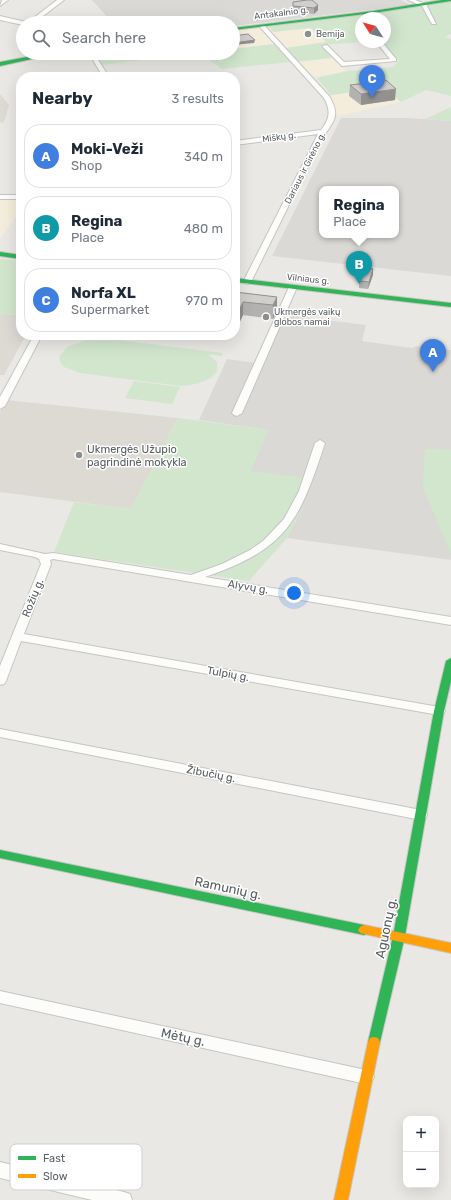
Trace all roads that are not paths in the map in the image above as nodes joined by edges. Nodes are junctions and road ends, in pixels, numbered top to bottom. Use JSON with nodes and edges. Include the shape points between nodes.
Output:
{"nodes":[{"id":1,"x":6,"y":0,"type":"edge"},
{"id":2,"x":61,"y":0,"type":"edge"},
{"id":3,"x":411,"y":0,"type":"edge"},
{"id":4,"x":451,"y":0,"type":"edge"},
{"id":5,"x":0,"y":4,"type":"edge"},
{"id":6,"x":422,"y":5,"type":"junction"},
{"id":7,"x":39,"y":16,"type":"edge"},
{"id":8,"x":0,"y":18,"type":"edge"},
{"id":9,"x":16,"y":21,"type":"edge"},
{"id":10,"x":434,"y":23,"type":"dead end"},
{"id":11,"x":262,"y":26,"type":"junction"},
{"id":12,"x":240,"y":28,"type":"edge"},
{"id":13,"x":325,"y":46,"type":"dead end"},
{"id":14,"x":384,"y":48,"type":"edge"},
{"id":15,"x":21,"y":60,"type":"edge"},
{"id":16,"x":95,"y":60,"type":"edge"},
{"id":17,"x":0,"y":64,"type":"edge"},
{"id":18,"x":103,"y":72,"type":"edge"},
{"id":19,"x":323,"y":132,"type":"junction"},
{"id":20,"x":240,"y":142,"type":"edge"},
{"id":21,"x":0,"y":197,"type":"edge"},
{"id":22,"x":16,"y":197,"type":"edge"},
{"id":23,"x":0,"y":254,"type":"edge"},
{"id":24,"x":16,"y":256,"type":"edge"},
{"id":25,"x":240,"y":281,"type":"edge"},
{"id":26,"x":247,"y":282,"type":"junction"},
{"id":27,"x":294,"y":288,"type":"junction"},
{"id":28,"x":451,"y":305,"type":"edge"},
{"id":29,"x":35,"y":340,"type":"edge"},
{"id":30,"x":0,"y":405,"type":"edge"},
{"id":31,"x":237,"y":414,"type":"dead end"},
{"id":32,"x":320,"y":443,"type":"dead end"},
{"id":33,"x":0,"y":547,"type":"edge"},
{"id":34,"x":44,"y":557,"type":"junction"},
{"id":35,"x":192,"y":577,"type":"junction"},
{"id":36,"x":451,"y":621,"type":"edge"},
{"id":37,"x":17,"y":637,"type":"junction"},
{"id":38,"x":451,"y":661,"type":"edge"},
{"id":39,"x":0,"y":681,"type":"edge"},
{"id":40,"x":439,"y":711,"type":"junction"},
{"id":41,"x":0,"y":733,"type":"edge"},
{"id":42,"x":421,"y":815,"type":"junction"},
{"id":43,"x":0,"y":854,"type":"edge"},
{"id":44,"x":399,"y":936,"type":"junction"},
{"id":45,"x":451,"y":948,"type":"edge"},
{"id":46,"x":0,"y":997,"type":"edge"},
{"id":47,"x":366,"y":1077,"type":"junction"},
{"id":48,"x":0,"y":1170,"type":"edge"},
{"id":49,"x":10,"y":1172,"type":"edge"},
{"id":50,"x":83,"y":1190,"type":"edge"},
{"id":51,"x":124,"y":1200,"type":"edge"},
{"id":52,"x":341,"y":1200,"type":"edge"}],
"edges":[{"from":1,"to":5,"type":"street"},
{"from":2,"to":7,"type":"street"},
{"from":3,"to":6,"type":"street"},
{"from":4,"to":6,"type":"street","name":"Antakalnio g."},
{"from":6,"to":10,"type":"street"},
{"from":6,"to":11,"type":"street","name":"Antakalnio g."},
{"from":8,"to":9,"type":"street"},
{"from":11,"to":12,"type":"street","name":"Antakalnio g."},
{"from":11,"to":19,"type":"street","name":"Dariaus ir Girėno g.","via":[[327,97],[333,117]]},
{"from":13,"to":14,"type":"street","via":[[342,64],[394,60]]},
{"from":15,"to":17,"type":"street"},
{"from":16,"to":18,"type":"street"},
{"from":19,"to":20,"type":"street","name":"Miškų g."},
{"from":19,"to":26,"type":"street","name":"Dariaus ir Girėno g."},
{"from":21,"to":22,"type":"street"},
{"from":23,"to":24,"type":"street"},
{"from":25,"to":26,"type":"street","name":"Vilniaus g."},
{"from":26,"to":27,"type":"street","name":"Vilniaus g."},
{"from":27,"to":28,"type":"street","name":"Vilniaus g."},
{"from":27,"to":31,"type":"street"},
{"from":29,"to":30,"type":"street"},
{"from":32,"to":35,"type":"street","via":[[297,506],[277,534],[252,554],[224,567]]},
{"from":33,"to":34,"type":"street"},
{"from":34,"to":35,"type":"street","name":"Alyvų g.","via":[[53,556]]},
{"from":34,"to":37,"type":"street","name":"Rožių g.","via":[[46,564]]},
{"from":35,"to":36,"type":"street","name":"Alyvų g."},
{"from":37,"to":39,"type":"street","name":"Rožių g."},
{"from":37,"to":40,"type":"street","name":"Tulpių g."},
{"from":38,"to":40,"type":"street","name":"Aguonų g."},
{"from":40,"to":42,"type":"street","name":"Aguonų g."},
{"from":41,"to":42,"type":"street","name":"Žibučių g."},
{"from":42,"to":44,"type":"street","name":"Aguonų g."},
{"from":43,"to":44,"type":"street","name":"Ramunių g."},
{"from":44,"to":45,"type":"street","name":"Ramunių g."},
{"from":44,"to":47,"type":"street","name":"Aguonų g."},
{"from":46,"to":47,"type":"street","name":"Mėtų g."},
{"from":47,"to":52,"type":"street","name":"Aguonų g."},
{"from":48,"to":49,"type":"street"},
{"from":50,"to":51,"type":"street"}]}
